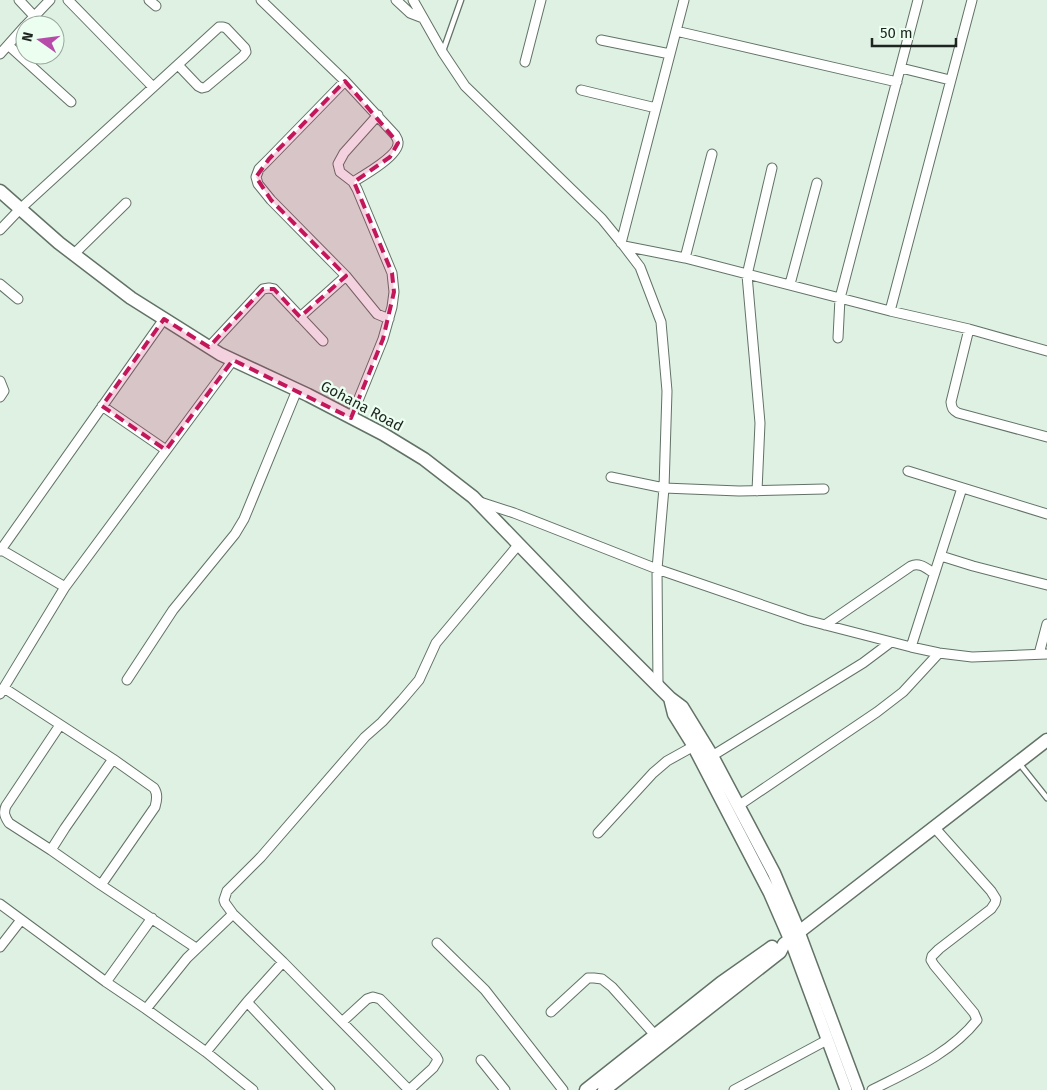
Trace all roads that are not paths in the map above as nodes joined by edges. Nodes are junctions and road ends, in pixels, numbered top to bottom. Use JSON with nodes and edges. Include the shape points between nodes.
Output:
{"nodes":[{"id":1,"x":19,"y":0,"type":"edge"},
{"id":2,"x":50,"y":0,"type":"edge"},
{"id":3,"x":68,"y":0,"type":"edge"},
{"id":4,"x":261,"y":0,"type":"edge"},
{"id":5,"x":396,"y":0,"type":"edge"},
{"id":6,"x":414,"y":0,"type":"edge"},
{"id":7,"x":461,"y":0,"type":"edge"},
{"id":8,"x":541,"y":0,"type":"edge"},
{"id":9,"x":684,"y":0,"type":"edge"},
{"id":10,"x":918,"y":0,"type":"edge"},
{"id":11,"x":972,"y":0,"type":"edge"},
{"id":12,"x":33,"y":15,"type":"edge"},
{"id":13,"x":35,"y":15,"type":"edge"},
{"id":14,"x":423,"y":18,"type":"junction"},
{"id":15,"x":676,"y":31,"type":"junction"},
{"id":16,"x":15,"y":38,"type":"edge"},
{"id":17,"x":601,"y":40,"type":"dead end"},
{"id":18,"x":8,"y":45,"type":"junction"},
{"id":19,"x":443,"y":53,"type":"junction"},
{"id":20,"x":0,"y":54,"type":"edge"},
{"id":21,"x":670,"y":54,"type":"junction"},
{"id":22,"x":525,"y":62,"type":"dead end"},
{"id":23,"x":178,"y":65,"type":"junction"},
{"id":24,"x":900,"y":68,"type":"junction"},
{"id":25,"x":950,"y":80,"type":"junction"},
{"id":26,"x":345,"y":81,"type":"junction"},
{"id":27,"x":897,"y":82,"type":"junction"},
{"id":28,"x":153,"y":86,"type":"junction"},
{"id":29,"x":581,"y":90,"type":"dead end"},
{"id":30,"x":72,"y":102,"type":"dead end"},
{"id":31,"x":656,"y":108,"type":"junction"},
{"id":32,"x":378,"y":115,"type":"junction"},
{"id":33,"x":712,"y":154,"type":"dead end"},
{"id":34,"x":772,"y":168,"type":"dead end"},
{"id":35,"x":353,"y":182,"type":"junction"},
{"id":36,"x":817,"y":183,"type":"dead end"},
{"id":37,"x":0,"y":191,"type":"edge"},
{"id":38,"x":126,"y":203,"type":"dead end"},
{"id":39,"x":20,"y":209,"type":"junction"},
{"id":40,"x":0,"y":230,"type":"edge"},
{"id":41,"x":622,"y":245,"type":"junction"},
{"id":42,"x":74,"y":254,"type":"junction"},
{"id":43,"x":685,"y":258,"type":"junction"},
{"id":44,"x":747,"y":274,"type":"junction"},
{"id":45,"x":346,"y":276,"type":"junction"},
{"id":46,"x":0,"y":284,"type":"edge"},
{"id":47,"x":790,"y":284,"type":"junction"},
{"id":48,"x":840,"y":298,"type":"junction"},
{"id":49,"x":18,"y":299,"type":"dead end"},
{"id":50,"x":890,"y":311,"type":"junction"},
{"id":51,"x":300,"y":317,"type":"junction"},
{"id":52,"x":164,"y":319,"type":"junction"},
{"id":53,"x":389,"y":319,"type":"junction"},
{"id":54,"x":969,"y":329,"type":"junction"},
{"id":55,"x":838,"y":338,"type":"dead end"},
{"id":56,"x":323,"y":342,"type":"dead end"},
{"id":57,"x":209,"y":347,"type":"junction"},
{"id":58,"x":1047,"y":351,"type":"edge"},
{"id":59,"x":233,"y":360,"type":"junction"},
{"id":60,"x":0,"y":381,"type":"edge"},
{"id":61,"x":297,"y":390,"type":"junction"},
{"id":62,"x":0,"y":397,"type":"edge"},
{"id":63,"x":102,"y":406,"type":"junction"},
{"id":64,"x":352,"y":418,"type":"junction"},
{"id":65,"x":1047,"y":437,"type":"edge"},
{"id":66,"x":166,"y":450,"type":"junction"},
{"id":67,"x":908,"y":470,"type":"dead end"},
{"id":68,"x":611,"y":477,"type":"dead end"},
{"id":69,"x":664,"y":488,"type":"junction"},
{"id":70,"x":962,"y":488,"type":"junction"},
{"id":71,"x":824,"y":489,"type":"dead end"},
{"id":72,"x":757,"y":491,"type":"junction"},
{"id":73,"x":476,"y":501,"type":"junction"},
{"id":74,"x":1047,"y":514,"type":"edge"},
{"id":75,"x":519,"y":544,"type":"junction"},
{"id":76,"x":0,"y":550,"type":"edge"},
{"id":77,"x":941,"y":556,"type":"junction"},
{"id":78,"x":657,"y":569,"type":"junction"},
{"id":79,"x":934,"y":574,"type":"junction"},
{"id":80,"x":1047,"y":586,"type":"edge"},
{"id":81,"x":65,"y":587,"type":"junction"},
{"id":82,"x":1047,"y":624,"type":"edge"},
{"id":83,"x":825,"y":625,"type":"junction"},
{"id":84,"x":890,"y":642,"type":"junction"},
{"id":85,"x":911,"y":647,"type":"junction"},
{"id":86,"x":939,"y":653,"type":"junction"},
{"id":87,"x":1043,"y":654,"type":"edge"},
{"id":88,"x":127,"y":680,"type":"dead end"},
{"id":89,"x":658,"y":685,"type":"junction"},
{"id":90,"x":2,"y":691,"type":"edge"},
{"id":91,"x":670,"y":698,"type":"junction"},
{"id":92,"x":60,"y":725,"type":"junction"},
{"id":93,"x":1047,"y":740,"type":"edge"},
{"id":94,"x":694,"y":746,"type":"junction"},
{"id":95,"x":712,"y":756,"type":"junction"},
{"id":96,"x":113,"y":759,"type":"junction"},
{"id":97,"x":1018,"y":762,"type":"junction"},
{"id":98,"x":1047,"y":798,"type":"edge"},
{"id":99,"x":738,"y":806,"type":"junction"},
{"id":100,"x":934,"y":827,"type":"junction"},
{"id":101,"x":598,"y":833,"type":"dead end"},
{"id":102,"x":51,"y":850,"type":"junction"},
{"id":103,"x":101,"y":885,"type":"junction"},
{"id":104,"x":0,"y":904,"type":"edge"},
{"id":105,"x":233,"y":914,"type":"junction"},
{"id":106,"x":152,"y":918,"type":"junction"},
{"id":107,"x":21,"y":920,"type":"junction"},
{"id":108,"x":791,"y":938,"type":"junction"},
{"id":109,"x":437,"y":943,"type":"dead end"},
{"id":110,"x":0,"y":947,"type":"edge"},
{"id":111,"x":196,"y":948,"type":"junction"},
{"id":112,"x":283,"y":962,"type":"junction"},
{"id":113,"x":106,"y":982,"type":"junction"},
{"id":114,"x":247,"y":1002,"type":"junction"},
{"id":115,"x":146,"y":1009,"type":"junction"},
{"id":116,"x":551,"y":1012,"type":"dead end"},
{"id":117,"x":342,"y":1022,"type":"junction"},
{"id":118,"x":655,"y":1035,"type":"junction"},
{"id":119,"x":827,"y":1040,"type":"junction"},
{"id":120,"x":206,"y":1052,"type":"junction"},
{"id":121,"x":481,"y":1060,"type":"dead end"},
{"id":122,"x":253,"y":1090,"type":"edge"},
{"id":123,"x":330,"y":1090,"type":"edge"},
{"id":124,"x":409,"y":1090,"type":"edge"},
{"id":125,"x":505,"y":1090,"type":"edge"},
{"id":126,"x":563,"y":1090,"type":"edge"},
{"id":127,"x":586,"y":1090,"type":"edge"},
{"id":128,"x":604,"y":1090,"type":"edge"},
{"id":129,"x":734,"y":1090,"type":"edge"},
{"id":130,"x":846,"y":1090,"type":"edge"},
{"id":131,"x":858,"y":1090,"type":"edge"},
{"id":132,"x":872,"y":1090,"type":"edge"}],
"edges":[{"from":1,"to":12,"type":"street"},
{"from":2,"to":13,"type":"street"},
{"from":3,"to":28,"type":"street"},
{"from":4,"to":26,"type":"street"},
{"from":5,"to":14,"type":"street","via":[[410,13]]},
{"from":6,"to":14,"type":"street"},
{"from":7,"to":19,"type":"lane"},
{"from":8,"to":22,"type":"street"},
{"from":9,"to":15,"type":"street"},
{"from":10,"to":24,"type":"street"},
{"from":11,"to":25,"type":"street"},
{"from":14,"to":19,"type":"street"},
{"from":15,"to":21,"type":"street"},
{"from":15,"to":27,"type":"street"},
{"from":16,"to":18,"type":"street"},
{"from":17,"to":21,"type":"street"},
{"from":18,"to":20,"type":"street"},
{"from":18,"to":30,"type":"street"},
{"from":19,"to":41,"type":"street","via":[[465,86],[602,220]]},
{"from":21,"to":31,"type":"street"},
{"from":23,"to":23,"type":"street","via":[[219,27],[226,28],[246,52],[202,88]]},
{"from":23,"to":28,"type":"street"},
{"from":24,"to":25,"type":"street"},
{"from":24,"to":27,"type":"street"},
{"from":25,"to":50,"type":"street"},
{"from":26,"to":32,"type":"street"},
{"from":26,"to":45,"type":"street","via":[[259,169],[256,177],[271,200]]},
{"from":27,"to":48,"type":"street"},
{"from":28,"to":39,"type":"street"},
{"from":29,"to":31,"type":"street"},
{"from":31,"to":41,"type":"street"},
{"from":32,"to":35,"type":"street","via":[[338,164],[340,172]]},
{"from":32,"to":35,"type":"street","via":[[395,134],[397,149]]},
{"from":33,"to":43,"type":"street"},
{"from":34,"to":44,"type":"street"},
{"from":35,"to":53,"type":"street","via":[[392,273],[394,292]]},
{"from":36,"to":47,"type":"street"},
{"from":37,"to":39,"type":"main road","name":"Gohana Road"},
{"from":38,"to":42,"type":"street"},
{"from":39,"to":40,"type":"street"},
{"from":39,"to":42,"type":"main road","name":"Gohana Road"},
{"from":41,"to":43,"type":"street"},
{"from":41,"to":69,"type":"street","via":[[640,267],[661,322],[667,391]]},
{"from":42,"to":52,"type":"main road","name":"Gohana Road"},
{"from":43,"to":44,"type":"street"},
{"from":44,"to":47,"type":"street"},
{"from":44,"to":72,"type":"street","via":[[760,423]]},
{"from":45,"to":51,"type":"street"},
{"from":45,"to":53,"type":"street","via":[[377,314]]},
{"from":46,"to":49,"type":"street"},
{"from":47,"to":48,"type":"street"},
{"from":48,"to":50,"type":"street"},
{"from":48,"to":55,"type":"street"},
{"from":50,"to":54,"type":"street"},
{"from":51,"to":56,"type":"street"},
{"from":51,"to":57,"type":"street","via":[[274,289],[263,289]]},
{"from":52,"to":57,"type":"main road","name":"Gohana Road"},
{"from":52,"to":63,"type":"street"},
{"from":53,"to":64,"type":"street"},
{"from":54,"to":58,"type":"street"},
{"from":54,"to":65,"type":"street","via":[[951,402],[954,411]]},
{"from":57,"to":59,"type":"main road","name":"Gohana Road"},
{"from":59,"to":61,"type":"main road","name":"Gohana Road"},
{"from":59,"to":66,"type":"street"},
{"from":60,"to":62,"type":"street","via":[[4,390]]},
{"from":61,"to":64,"type":"main road","name":"Gohana Road"},
{"from":61,"to":88,"type":"street","via":[[244,519],[173,610]]},
{"from":63,"to":66,"type":"street"},
{"from":63,"to":76,"type":"street"},
{"from":64,"to":73,"type":"main road","name":"Gohana Road","via":[[424,459]]},
{"from":66,"to":81,"type":"street"},
{"from":67,"to":70,"type":"street"},
{"from":68,"to":69,"type":"street"},
{"from":69,"to":72,"type":"street"},
{"from":69,"to":78,"type":"street"},
{"from":70,"to":74,"type":"street"},
{"from":70,"to":77,"type":"street"},
{"from":71,"to":72,"type":"street"},
{"from":73,"to":75,"type":"main road","name":"Gohana Road"},
{"from":73,"to":78,"type":"street"},
{"from":75,"to":89,"type":"main road","name":"Gohana Road"},
{"from":75,"to":105,"type":"street","via":[[436,643],[419,680],[227,891],[224,900]]},
{"from":76,"to":81,"type":"street"},
{"from":77,"to":79,"type":"street"},
{"from":77,"to":80,"type":"street"},
{"from":78,"to":83,"type":"street"},
{"from":78,"to":89,"type":"street"},
{"from":79,"to":83,"type":"street","via":[[916,564]]},
{"from":79,"to":85,"type":"street"},
{"from":81,"to":90,"type":"street"},
{"from":82,"to":87,"type":"street"},
{"from":83,"to":84,"type":"street"},
{"from":84,"to":85,"type":"street"},
{"from":84,"to":95,"type":"street","via":[[863,663]]},
{"from":85,"to":86,"type":"street"},
{"from":86,"to":87,"type":"street","via":[[972,657]]},
{"from":86,"to":99,"type":"street","via":[[903,692]]},
{"from":89,"to":91,"type":"main road","name":"Gohana Road"},
{"from":90,"to":92,"type":"street"},
{"from":91,"to":94,"type":"main road","via":[[674,714]]},
{"from":91,"to":95,"type":"main road","name":"Gohana Road","via":[[682,708]]},
{"from":92,"to":96,"type":"street"},
{"from":92,"to":102,"type":"street","via":[[4,813],[9,823]]},
{"from":93,"to":97,"type":"main road"},
{"from":94,"to":101,"type":"street","via":[[653,772]]},
{"from":94,"to":108,"type":"main road"},
{"from":95,"to":99,"type":"main road","name":"Gohana Road"},
{"from":96,"to":102,"type":"street"},
{"from":96,"to":103,"type":"street","via":[[154,788],[157,801]]},
{"from":97,"to":98,"type":"lane"},
{"from":97,"to":100,"type":"main road"},
{"from":99,"to":108,"type":"main road","name":"Gohana Road","via":[[774,873]]},
{"from":100,"to":108,"type":"main road"},
{"from":100,"to":132,"type":"street","via":[[996,899],[991,909],[940,949],[931,960],[977,1020],[959,1040],[936,1056]]},
{"from":102,"to":103,"type":"street"},
{"from":103,"to":106,"type":"street"},
{"from":104,"to":107,"type":"street"},
{"from":105,"to":111,"type":"street"},
{"from":105,"to":112,"type":"street"},
{"from":106,"to":111,"type":"street"},
{"from":106,"to":113,"type":"street"},
{"from":107,"to":110,"type":"street"},
{"from":107,"to":113,"type":"street"},
{"from":108,"to":118,"type":"main road","via":[[721,983]]},
{"from":108,"to":119,"type":"street"},
{"from":108,"to":128,"type":"main road","via":[[780,952]]},
{"from":108,"to":131,"type":"street"},
{"from":109,"to":126,"type":"street","via":[[485,990]]},
{"from":111,"to":115,"type":"street"},
{"from":112,"to":114,"type":"street"},
{"from":112,"to":117,"type":"street"},
{"from":113,"to":115,"type":"street"},
{"from":114,"to":120,"type":"street"},
{"from":114,"to":123,"type":"street"},
{"from":115,"to":120,"type":"street"},
{"from":116,"to":118,"type":"street","via":[[588,978],[602,979]]},
{"from":117,"to":124,"type":"street"},
{"from":117,"to":124,"type":"street","via":[[367,999],[374,997],[380,999],[421,1040],[438,1060]]},
{"from":118,"to":127,"type":"main road"},
{"from":119,"to":129,"type":"street"},
{"from":119,"to":130,"type":"street"},
{"from":120,"to":122,"type":"street"},
{"from":121,"to":125,"type":"street"}]}
